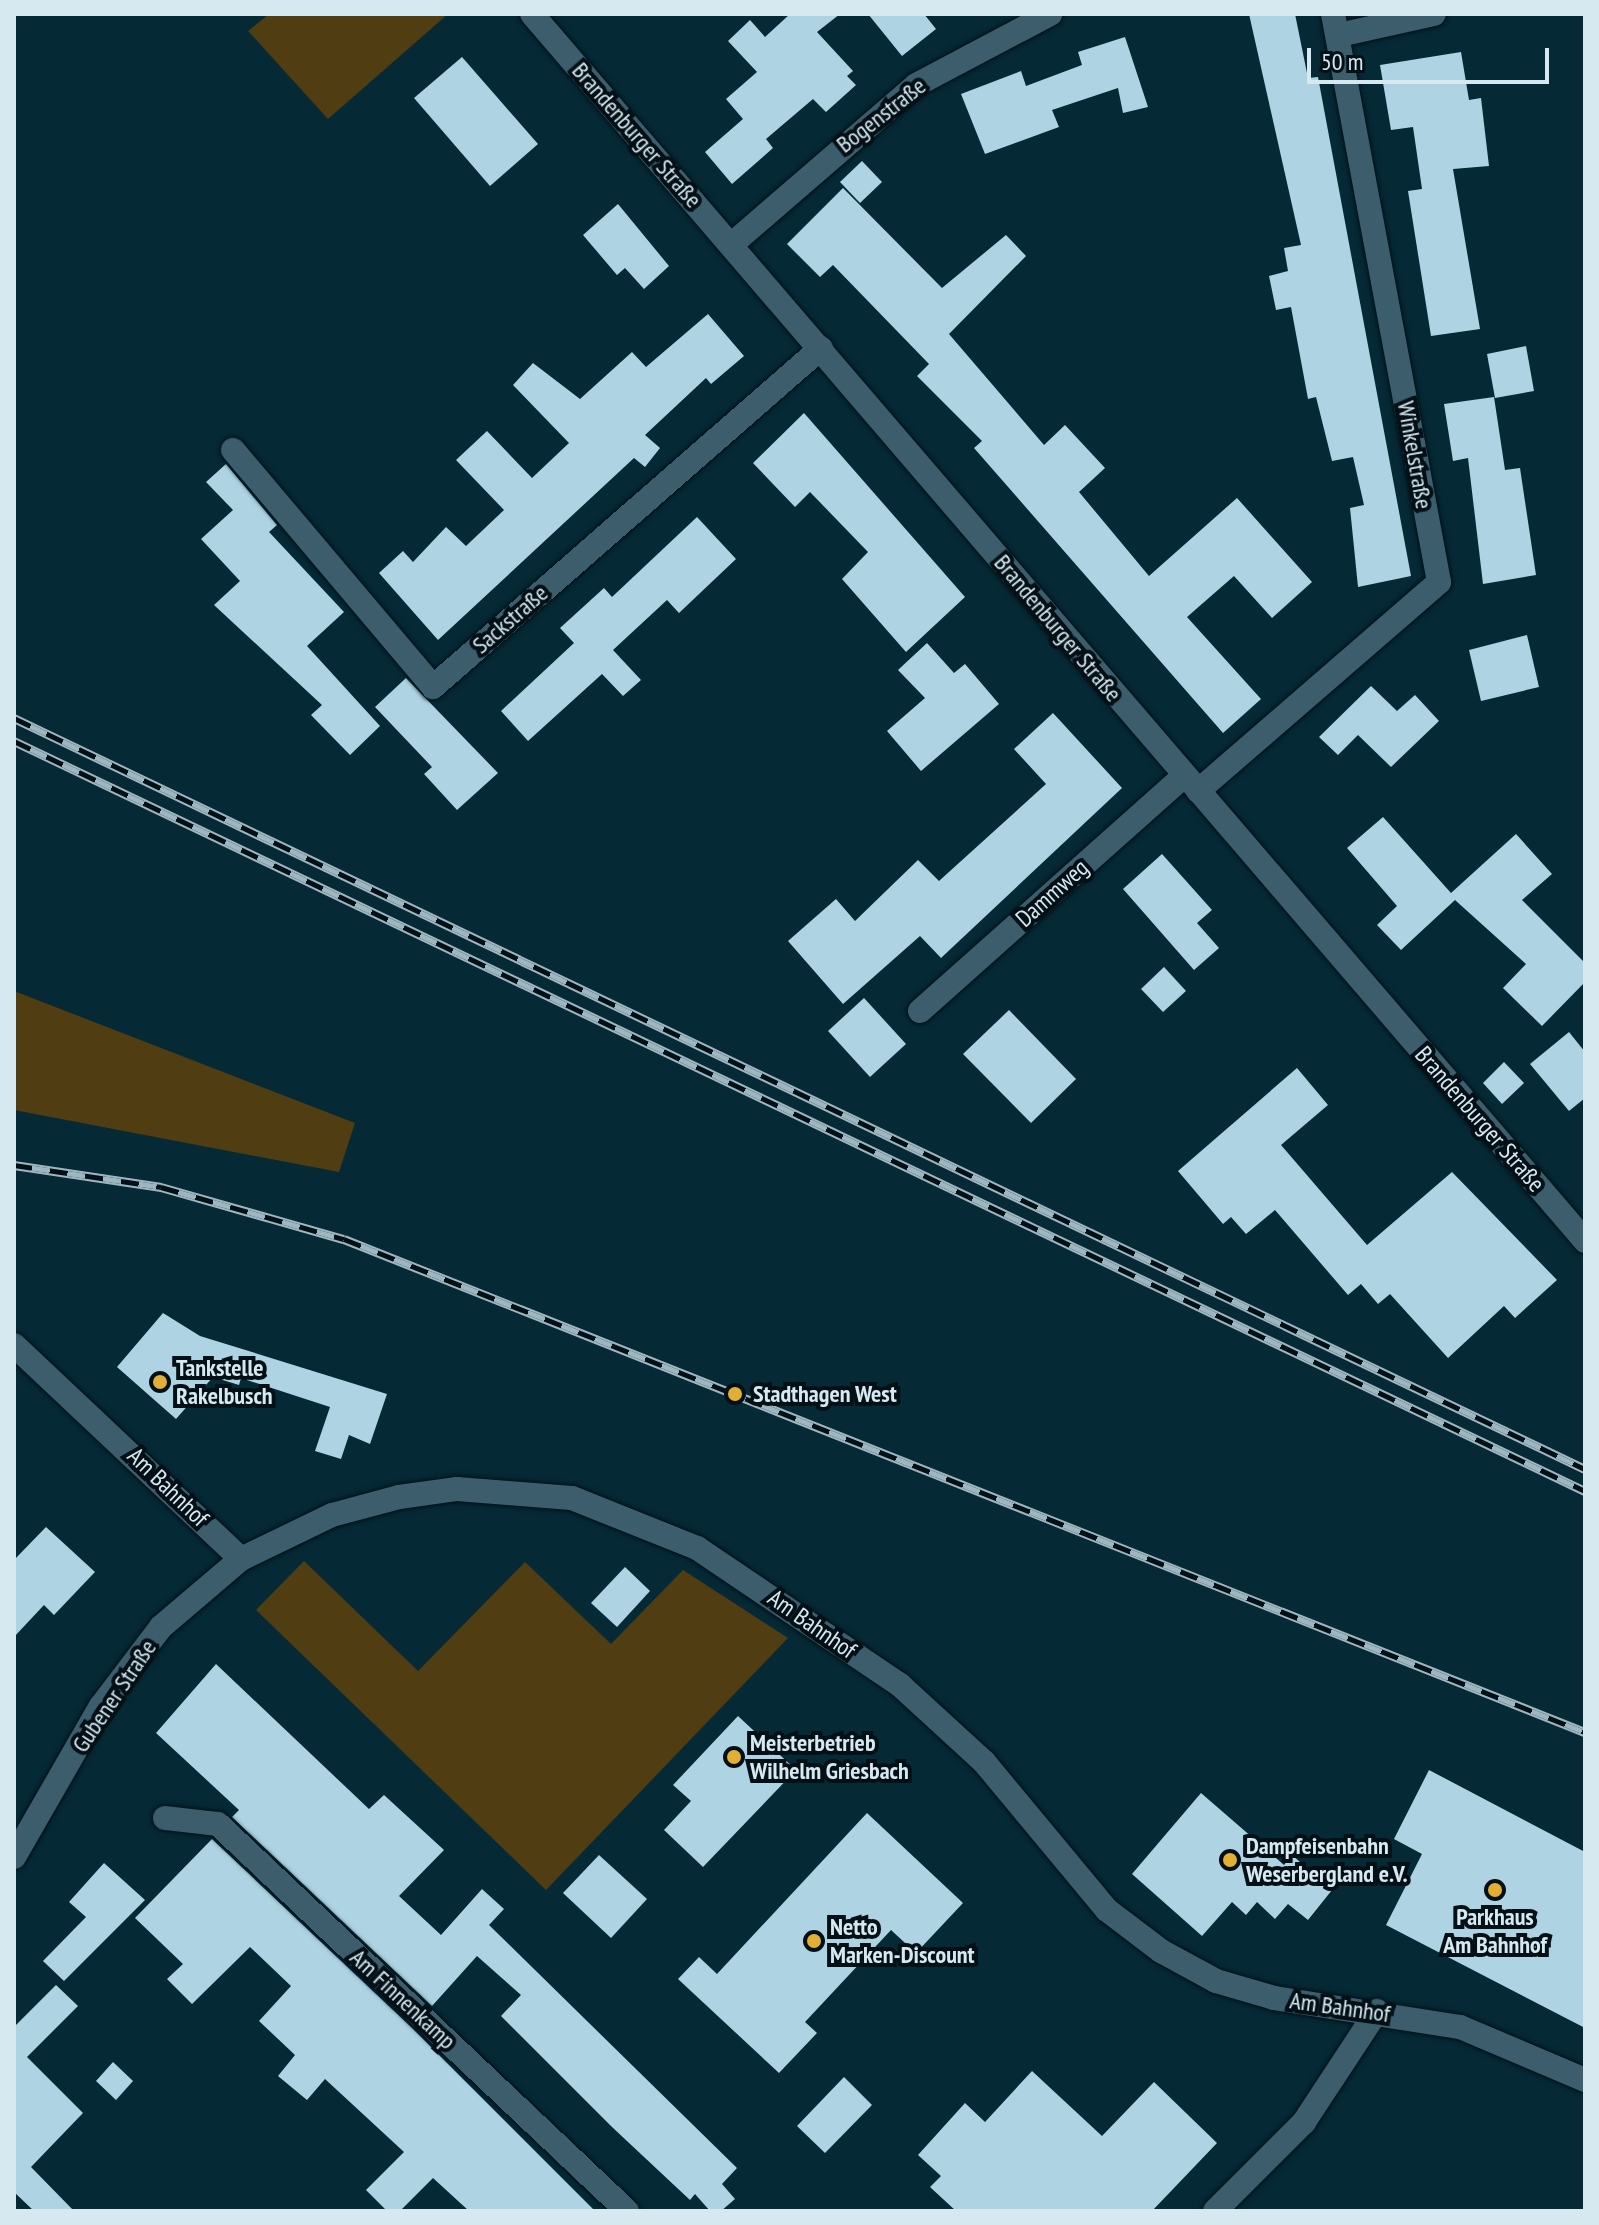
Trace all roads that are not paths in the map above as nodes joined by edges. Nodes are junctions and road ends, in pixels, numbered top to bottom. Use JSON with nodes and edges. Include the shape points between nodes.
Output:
{"nodes":[{"id":1,"x":532,"y":14,"type":"edge"},
{"id":2,"x":1050,"y":14,"type":"edge"},
{"id":3,"x":1434,"y":14,"type":"edge"},
{"id":4,"x":1336,"y":24,"type":"edge"},
{"id":5,"x":732,"y":244,"type":"junction"},
{"id":6,"x":821,"y":348,"type":"junction"},
{"id":7,"x":233,"y":450,"type":"dead end"},
{"id":8,"x":1191,"y":784,"type":"junction"},
{"id":9,"x":920,"y":1011,"type":"dead end"},
{"id":10,"x":1585,"y":1241,"type":"edge"},
{"id":11,"x":14,"y":1345,"type":"edge"},
{"id":12,"x":241,"y":1559,"type":"junction"},
{"id":13,"x":165,"y":1818,"type":"dead end"},
{"id":14,"x":14,"y":1857,"type":"edge"},
{"id":15,"x":1377,"y":2011,"type":"junction"},
{"id":16,"x":1585,"y":2080,"type":"edge"},
{"id":17,"x":627,"y":2211,"type":"edge"},
{"id":18,"x":1215,"y":2211,"type":"edge"}],
"edges":[{"from":1,"to":5,"type":"street","name":"Brandenburger Straße"},
{"from":2,"to":5,"type":"street","name":"Bogenstraße","via":[[916,85]]},
{"from":3,"to":4,"type":"street"},
{"from":4,"to":8,"type":"street","name":"Winkelstraße","via":[[1439,582]]},
{"from":5,"to":6,"type":"street","name":"Brandenburger Straße"},
{"from":6,"to":7,"type":"street","name":"Sackstraße","via":[[433,687]]},
{"from":6,"to":8,"type":"street","name":"Brandenburger Straße"},
{"from":8,"to":9,"type":"street","name":"Dammweg"},
{"from":8,"to":10,"type":"street","name":"Brandenburger Straße"},
{"from":11,"to":12,"type":"street","name":"Am Bahnhof"},
{"from":12,"to":14,"type":"street","name":"Gubener Straße","via":[[161,1627],[101,1706]]},
{"from":12,"to":15,"type":"street","name":"Am Bahnhof","via":[[332,1515],[457,1489],[572,1498],[637,1518],[697,1548],[900,1685],[984,1762],[1107,1910],[1161,1951],[1216,1981],[1260,1994]]},
{"from":13,"to":17,"type":"street","name":"Am Finnenkamp","via":[[218,1824]]},
{"from":15,"to":16,"type":"street","name":"Am Bahnhof","via":[[1460,2027]]},
{"from":15,"to":18,"type":"street","via":[[1304,2122]]}]}
